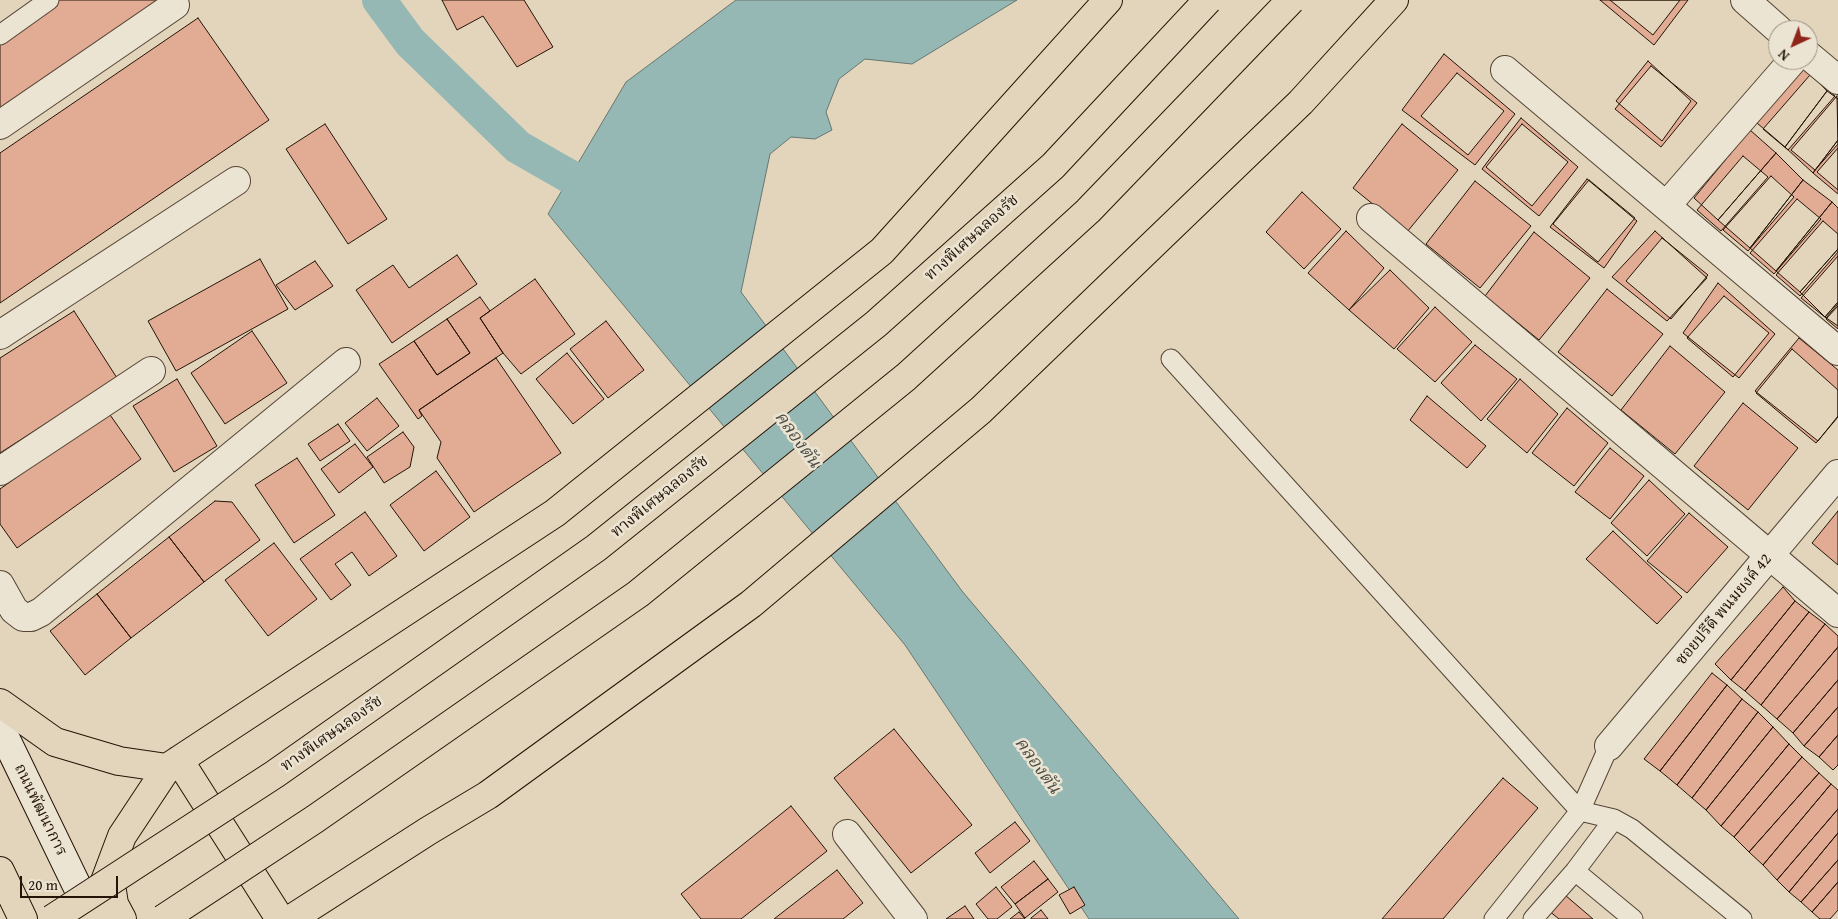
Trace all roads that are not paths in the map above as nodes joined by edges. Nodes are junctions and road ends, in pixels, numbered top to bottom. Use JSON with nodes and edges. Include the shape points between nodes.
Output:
{"nodes":[{"id":1,"x":49,"y":0,"type":"edge"},
{"id":2,"x":1108,"y":0,"type":"edge"},
{"id":3,"x":1208,"y":0,"type":"edge"},
{"id":4,"x":1291,"y":0,"type":"edge"},
{"id":5,"x":1394,"y":0,"type":"edge"},
{"id":6,"x":1744,"y":0,"type":"edge"},
{"id":7,"x":175,"y":5,"type":"dead end"},
{"id":8,"x":1768,"y":21,"type":"edge"},
{"id":9,"x":0,"y":35,"type":"edge"},
{"id":10,"x":1818,"y":63,"type":"edge"},
{"id":11,"x":1505,"y":70,"type":"dead end"},
{"id":12,"x":1784,"y":70,"type":"edge"},
{"id":13,"x":1838,"y":80,"type":"edge"},
{"id":14,"x":0,"y":125,"type":"edge"},
{"id":15,"x":236,"y":181,"type":"dead end"},
{"id":16,"x":1666,"y":206,"type":"junction"},
{"id":17,"x":1371,"y":218,"type":"dead end"},
{"id":18,"x":0,"y":335,"type":"edge"},
{"id":19,"x":1838,"y":352,"type":"edge"},
{"id":20,"x":1171,"y":359,"type":"dead end"},
{"id":21,"x":346,"y":362,"type":"dead end"},
{"id":22,"x":151,"y":371,"type":"dead end"},
{"id":23,"x":0,"y":471,"type":"edge"},
{"id":24,"x":1838,"y":474,"type":"edge"},
{"id":25,"x":1770,"y":555,"type":"junction"},
{"id":26,"x":0,"y":586,"type":"edge"},
{"id":27,"x":1838,"y":612,"type":"edge"},
{"id":28,"x":0,"y":703,"type":"edge"},
{"id":29,"x":0,"y":727,"type":"edge"},
{"id":30,"x":1609,"y":746,"type":"joint"},
{"id":31,"x":173,"y":764,"type":"junction"},
{"id":32,"x":1580,"y":811,"type":"junction"},
{"id":33,"x":1614,"y":819,"type":"junction"},
{"id":34,"x":847,"y":834,"type":"dead end"},
{"id":35,"x":109,"y":870,"type":"junction"},
{"id":36,"x":0,"y":871,"type":"edge"},
{"id":37,"x":1575,"y":871,"type":"junction"},
{"id":38,"x":92,"y":918,"type":"edge"},
{"id":39,"x":23,"y":919,"type":"edge"},
{"id":40,"x":52,"y":919,"type":"edge"},
{"id":41,"x":122,"y":919,"type":"edge"},
{"id":42,"x":163,"y":919,"type":"edge"},
{"id":43,"x":280,"y":919,"type":"edge"},
{"id":44,"x":291,"y":919,"type":"edge"},
{"id":45,"x":913,"y":919,"type":"edge"},
{"id":46,"x":1494,"y":919,"type":"edge"},
{"id":47,"x":1533,"y":919,"type":"edge"},
{"id":48,"x":1633,"y":919,"type":"edge"},
{"id":49,"x":1742,"y":919,"type":"edge"}],
"edges":[{"from":1,"to":9,"type":"lane"},
{"from":2,"to":31,"type":"main road","via":[[882,251],[555,513]]},
{"from":3,"to":40,"type":"main road","name":"ทางพิเศษฉลองรัช","bridge":true,"via":[[1053,166],[928,278],[876,324],[596,548],[275,774]]},
{"from":4,"to":42,"type":"main road","bridge":true,"via":[[1088,212],[906,377],[638,594],[315,819]]},
{"from":5,"to":44,"type":"main road","via":[[1301,102],[981,410],[751,604],[488,795]]},
{"from":6,"to":8,"type":"street"},
{"from":7,"to":14,"type":"street"},
{"from":10,"to":13,"type":"street"},
{"from":11,"to":16,"type":"street"},
{"from":12,"to":16,"type":"street"},
{"from":15,"to":18,"type":"street"},
{"from":16,"to":19,"type":"street"},
{"from":17,"to":25,"type":"street"},
{"from":20,"to":32,"type":"lane"},
{"from":21,"to":26,"type":"street","via":[[42,612],[23,617],[14,610]]},
{"from":22,"to":23,"type":"street"},
{"from":24,"to":25,"type":"street","name":"ซอยปรีดี พนมยงค์ 42"},
{"from":25,"to":27,"type":"street"},
{"from":25,"to":30,"type":"street","name":"ซอยปรีดี พนมยงค์ 42"},
{"from":28,"to":31,"type":"main road","via":[[55,742],[119,761]]},
{"from":29,"to":38,"type":"street","name":"ถนนพัฒนาการ"},
{"from":30,"to":32,"type":"lane"},
{"from":31,"to":35,"type":"main road","via":[[122,836]]},
{"from":31,"to":43,"type":"main road"},
{"from":32,"to":33,"type":"lane"},
{"from":32,"to":46,"type":"lane"},
{"from":33,"to":37,"type":"lane"},
{"from":33,"to":49,"type":"lane","via":[[1632,829]]},
{"from":34,"to":45,"type":"street"},
{"from":35,"to":38,"type":"main road"},
{"from":35,"to":41,"type":"main road","via":[[114,904]]},
{"from":36,"to":39,"type":"main road"},
{"from":37,"to":47,"type":"lane"},
{"from":37,"to":48,"type":"lane"}]}
